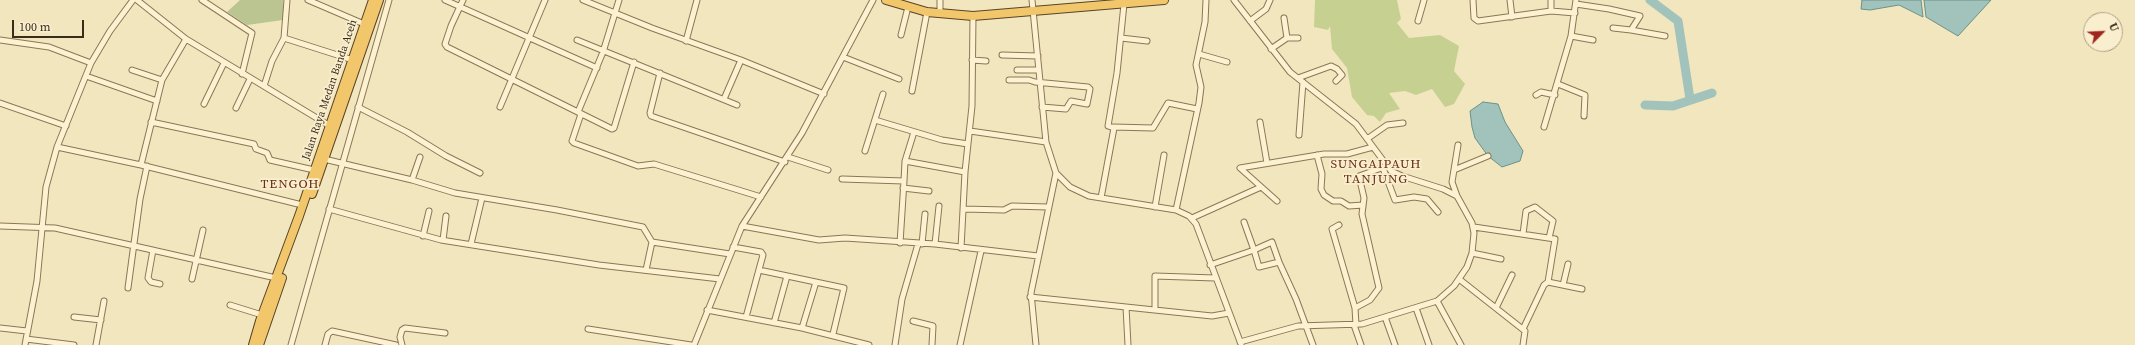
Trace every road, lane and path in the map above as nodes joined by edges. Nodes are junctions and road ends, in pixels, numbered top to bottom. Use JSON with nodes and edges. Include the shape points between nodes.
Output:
{"nodes":[{"id":1,"x":133,"y":0,"type":"edge"},
{"id":2,"x":137,"y":0,"type":"edge"},
{"id":3,"x":202,"y":0,"type":"edge"},
{"id":4,"x":287,"y":0,"type":"edge"},
{"id":5,"x":308,"y":0,"type":"edge"},
{"id":6,"x":386,"y":0,"type":"edge"},
{"id":7,"x":389,"y":0,"type":"edge"},
{"id":8,"x":445,"y":0,"type":"edge"},
{"id":9,"x":463,"y":0,"type":"edge"},
{"id":10,"x":545,"y":0,"type":"edge"},
{"id":11,"x":583,"y":0,"type":"edge"},
{"id":12,"x":619,"y":0,"type":"edge"},
{"id":13,"x":697,"y":0,"type":"edge"},
{"id":14,"x":873,"y":0,"type":"edge"},
{"id":15,"x":886,"y":0,"type":"edge"},
{"id":16,"x":940,"y":0,"type":"edge"},
{"id":17,"x":1032,"y":0,"type":"edge"},
{"id":18,"x":1164,"y":0,"type":"edge"},
{"id":19,"x":1206,"y":0,"type":"edge"},
{"id":20,"x":1234,"y":0,"type":"edge"},
{"id":21,"x":1270,"y":0,"type":"edge"},
{"id":22,"x":1424,"y":0,"type":"edge"},
{"id":23,"x":1473,"y":0,"type":"edge"},
{"id":24,"x":1510,"y":0,"type":"edge"},
{"id":25,"x":1551,"y":0,"type":"edge"},
{"id":26,"x":372,"y":1,"type":"edge"},
{"id":27,"x":1137,"y":2,"type":"edge"},
{"id":28,"x":1576,"y":2,"type":"edge"},
{"id":29,"x":905,"y":4,"type":"edge"},
{"id":30,"x":1124,"y":4,"type":"junction"},
{"id":31,"x":460,"y":7,"type":"junction"},
{"id":32,"x":1550,"y":11,"type":"junction"},
{"id":33,"x":927,"y":12,"type":"junction"},
{"id":34,"x":1034,"y":12,"type":"junction"},
{"id":35,"x":1575,"y":13,"type":"junction"},
{"id":36,"x":616,"y":14,"type":"junction"},
{"id":37,"x":940,"y":14,"type":"junction"},
{"id":38,"x":973,"y":16,"type":"junction"},
{"id":39,"x":1284,"y":18,"type":"dead end"},
{"id":40,"x":1512,"y":18,"type":"junction"},
{"id":41,"x":1250,"y":21,"type":"junction"},
{"id":42,"x":1418,"y":21,"type":"dead end"},
{"id":43,"x":364,"y":24,"type":"junction"},
{"id":44,"x":1613,"y":28,"type":"dead end"},
{"id":45,"x":1631,"y":30,"type":"junction"},
{"id":46,"x":901,"y":36,"type":"dead end"},
{"id":47,"x":1571,"y":36,"type":"junction"},
{"id":48,"x":1665,"y":36,"type":"dead end"},
{"id":49,"x":284,"y":38,"type":"junction"},
{"id":50,"x":528,"y":38,"type":"junction"},
{"id":51,"x":1121,"y":38,"type":"junction"},
{"id":52,"x":1287,"y":38,"type":"junction"},
{"id":53,"x":1298,"y":38,"type":"dead end"},
{"id":54,"x":186,"y":39,"type":"junction"},
{"id":55,"x":0,"y":40,"type":"edge"},
{"id":56,"x":578,"y":40,"type":"dead end"},
{"id":57,"x":1593,"y":40,"type":"dead end"},
{"id":58,"x":686,"y":41,"type":"junction"},
{"id":59,"x":1147,"y":41,"type":"dead end"},
{"id":60,"x":1271,"y":49,"type":"junction"},
{"id":61,"x":603,"y":52,"type":"junction"},
{"id":62,"x":1199,"y":54,"type":"junction"},
{"id":63,"x":1002,"y":55,"type":"dead end"},
{"id":64,"x":1038,"y":56,"type":"junction"},
{"id":65,"x":843,"y":57,"type":"junction"},
{"id":66,"x":353,"y":60,"type":"junction"},
{"id":67,"x":741,"y":60,"type":"junction"},
{"id":68,"x":972,"y":60,"type":"junction"},
{"id":69,"x":986,"y":61,"type":"dead end"},
{"id":70,"x":634,"y":62,"type":"junction"},
{"id":71,"x":1227,"y":62,"type":"dead end"},
{"id":72,"x":91,"y":63,"type":"junction"},
{"id":73,"x":224,"y":63,"type":"junction"},
{"id":74,"x":597,"y":68,"type":"junction"},
{"id":75,"x":132,"y":70,"type":"dead end"},
{"id":76,"x":1017,"y":70,"type":"dead end"},
{"id":77,"x":1039,"y":70,"type":"junction"},
{"id":78,"x":660,"y":73,"type":"junction"},
{"id":79,"x":242,"y":74,"type":"junction"},
{"id":80,"x":86,"y":76,"type":"junction"},
{"id":81,"x":250,"y":79,"type":"junction"},
{"id":82,"x":899,"y":79,"type":"dead end"},
{"id":83,"x":162,"y":80,"type":"junction"},
{"id":84,"x":512,"y":80,"type":"junction"},
{"id":85,"x":1009,"y":80,"type":"dead end"},
{"id":86,"x":1301,"y":80,"type":"junction"},
{"id":87,"x":1336,"y":81,"type":"dead end"},
{"id":88,"x":1040,"y":82,"type":"junction"},
{"id":89,"x":1558,"y":84,"type":"junction"},
{"id":90,"x":264,"y":86,"type":"junction"},
{"id":91,"x":912,"y":91,"type":"dead end"},
{"id":92,"x":824,"y":94,"type":"junction"},
{"id":93,"x":883,"y":94,"type":"dead end"},
{"id":94,"x":1536,"y":95,"type":"dead end"},
{"id":95,"x":1554,"y":95,"type":"junction"},
{"id":96,"x":724,"y":99,"type":"junction"},
{"id":97,"x":157,"y":101,"type":"junction"},
{"id":98,"x":0,"y":104,"type":"edge"},
{"id":99,"x":204,"y":104,"type":"dead end"},
{"id":100,"x":737,"y":105,"type":"dead end"},
{"id":101,"x":358,"y":107,"type":"junction"},
{"id":102,"x":500,"y":107,"type":"dead end"},
{"id":103,"x":1042,"y":107,"type":"junction"},
{"id":104,"x":236,"y":108,"type":"dead end"},
{"id":105,"x":1198,"y":109,"type":"junction"},
{"id":106,"x":580,"y":113,"type":"junction"},
{"id":107,"x":1584,"y":116,"type":"dead end"},
{"id":108,"x":875,"y":120,"type":"junction"},
{"id":109,"x":151,"y":122,"type":"junction"},
{"id":110,"x":1260,"y":122,"type":"dead end"},
{"id":111,"x":1403,"y":122,"type":"dead end"},
{"id":112,"x":66,"y":126,"type":"junction"},
{"id":113,"x":330,"y":126,"type":"junction"},
{"id":114,"x":1113,"y":127,"type":"junction"},
{"id":115,"x":1544,"y":127,"type":"dead end"},
{"id":116,"x":970,"y":131,"type":"junction"},
{"id":117,"x":914,"y":132,"type":"junction"},
{"id":118,"x":1299,"y":135,"type":"dead end"},
{"id":119,"x":1367,"y":139,"type":"junction"},
{"id":120,"x":1046,"y":142,"type":"junction"},
{"id":121,"x":968,"y":144,"type":"junction"},
{"id":122,"x":1458,"y":145,"type":"dead end"},
{"id":123,"x":57,"y":147,"type":"junction"},
{"id":124,"x":1373,"y":147,"type":"junction"},
{"id":125,"x":865,"y":151,"type":"dead end"},
{"id":126,"x":1164,"y":155,"type":"dead end"},
{"id":127,"x":1317,"y":155,"type":"junction"},
{"id":128,"x":1488,"y":156,"type":"dead end"},
{"id":129,"x":420,"y":158,"type":"dead end"},
{"id":130,"x":324,"y":159,"type":"junction"},
{"id":131,"x":786,"y":159,"type":"junction"},
{"id":132,"x":905,"y":161,"type":"junction"},
{"id":133,"x":1266,"y":163,"type":"junction"},
{"id":134,"x":342,"y":164,"type":"junction"},
{"id":135,"x":141,"y":165,"type":"junction"},
{"id":136,"x":147,"y":166,"type":"junction"},
{"id":137,"x":1385,"y":167,"type":"junction"},
{"id":138,"x":314,"y":170,"type":"junction"},
{"id":139,"x":828,"y":170,"type":"dead end"},
{"id":140,"x":1454,"y":170,"type":"junction"},
{"id":141,"x":965,"y":172,"type":"junction"},
{"id":142,"x":480,"y":173,"type":"dead end"},
{"id":143,"x":1056,"y":173,"type":"junction"},
{"id":144,"x":842,"y":179,"type":"dead end"},
{"id":145,"x":412,"y":180,"type":"junction"},
{"id":146,"x":904,"y":181,"type":"junction"},
{"id":147,"x":1261,"y":187,"type":"junction"},
{"id":148,"x":903,"y":188,"type":"junction"},
{"id":149,"x":929,"y":191,"type":"dead end"},
{"id":150,"x":1457,"y":196,"type":"junction"},
{"id":151,"x":761,"y":197,"type":"junction"},
{"id":152,"x":482,"y":198,"type":"junction"},
{"id":153,"x":1101,"y":198,"type":"junction"},
{"id":154,"x":1277,"y":201,"type":"dead end"},
{"id":155,"x":302,"y":205,"type":"junction"},
{"id":156,"x":1363,"y":205,"type":"junction"},
{"id":157,"x":939,"y":206,"type":"dead end"},
{"id":158,"x":1048,"y":207,"type":"junction"},
{"id":159,"x":1155,"y":207,"type":"junction"},
{"id":160,"x":964,"y":208,"type":"junction"},
{"id":161,"x":329,"y":209,"type":"junction"},
{"id":162,"x":1176,"y":210,"type":"junction"},
{"id":163,"x":429,"y":211,"type":"dead end"},
{"id":164,"x":1438,"y":212,"type":"dead end"},
{"id":165,"x":926,"y":214,"type":"dead end"},
{"id":166,"x":446,"y":216,"type":"dead end"},
{"id":167,"x":301,"y":217,"type":"junction"},
{"id":168,"x":1192,"y":218,"type":"junction"},
{"id":169,"x":1244,"y":222,"type":"dead end"},
{"id":170,"x":1339,"y":225,"type":"dead end"},
{"id":171,"x":0,"y":226,"type":"edge"},
{"id":172,"x":742,"y":226,"type":"junction"},
{"id":173,"x":1474,"y":227,"type":"junction"},
{"id":174,"x":44,"y":228,"type":"junction"},
{"id":175,"x":203,"y":230,"type":"dead end"},
{"id":176,"x":1523,"y":234,"type":"junction"},
{"id":177,"x":422,"y":236,"type":"junction"},
{"id":178,"x":1548,"y":238,"type":"junction"},
{"id":179,"x":442,"y":240,"type":"junction"},
{"id":180,"x":652,"y":242,"type":"junction"},
{"id":181,"x":900,"y":243,"type":"junction"},
{"id":182,"x":470,"y":244,"type":"junction"},
{"id":183,"x":920,"y":244,"type":"junction"},
{"id":184,"x":935,"y":244,"type":"junction"},
{"id":185,"x":134,"y":245,"type":"junction"},
{"id":186,"x":733,"y":247,"type":"junction"},
{"id":187,"x":961,"y":248,"type":"junction"},
{"id":188,"x":153,"y":250,"type":"junction"},
{"id":189,"x":1254,"y":250,"type":"junction"},
{"id":190,"x":981,"y":251,"type":"junction"},
{"id":191,"x":1472,"y":253,"type":"junction"},
{"id":192,"x":730,"y":254,"type":"junction"},
{"id":193,"x":1038,"y":256,"type":"junction"},
{"id":194,"x":1501,"y":259,"type":"dead end"},
{"id":195,"x":195,"y":260,"type":"junction"},
{"id":196,"x":1279,"y":262,"type":"junction"},
{"id":197,"x":1568,"y":264,"type":"dead end"},
{"id":198,"x":1210,"y":265,"type":"junction"},
{"id":199,"x":646,"y":270,"type":"junction"},
{"id":200,"x":758,"y":270,"type":"junction"},
{"id":201,"x":1512,"y":275,"type":"dead end"},
{"id":202,"x":787,"y":276,"type":"junction"},
{"id":203,"x":276,"y":278,"type":"junction"},
{"id":204,"x":1215,"y":278,"type":"junction"},
{"id":205,"x":192,"y":279,"type":"dead end"},
{"id":206,"x":720,"y":279,"type":"junction"},
{"id":207,"x":1459,"y":279,"type":"junction"},
{"id":208,"x":816,"y":282,"type":"junction"},
{"id":209,"x":1548,"y":282,"type":"junction"},
{"id":210,"x":160,"y":284,"type":"dead end"},
{"id":211,"x":1563,"y":285,"type":"junction"},
{"id":212,"x":128,"y":288,"type":"dead end"},
{"id":213,"x":1582,"y":289,"type":"dead end"},
{"id":214,"x":1030,"y":297,"type":"junction"},
{"id":215,"x":1437,"y":300,"type":"junction"},
{"id":216,"x":104,"y":302,"type":"dead end"},
{"id":217,"x":230,"y":305,"type":"dead end"},
{"id":218,"x":1126,"y":307,"type":"junction"},
{"id":219,"x":1355,"y":308,"type":"junction"},
{"id":220,"x":1416,"y":308,"type":"junction"},
{"id":221,"x":1496,"y":308,"type":"junction"},
{"id":222,"x":707,"y":310,"type":"junction"},
{"id":223,"x":1154,"y":310,"type":"junction"},
{"id":224,"x":1229,"y":313,"type":"junction"},
{"id":225,"x":262,"y":315,"type":"junction"},
{"id":226,"x":74,"y":317,"type":"dead end"},
{"id":227,"x":746,"y":317,"type":"junction"},
{"id":228,"x":1385,"y":317,"type":"junction"},
{"id":229,"x":101,"y":320,"type":"junction"},
{"id":230,"x":913,"y":321,"type":"dead end"},
{"id":231,"x":774,"y":323,"type":"junction"},
{"id":232,"x":1355,"y":325,"type":"junction"},
{"id":233,"x":1306,"y":326,"type":"junction"},
{"id":234,"x":0,"y":328,"type":"edge"},
{"id":235,"x":588,"y":328,"type":"dead end"},
{"id":236,"x":802,"y":328,"type":"junction"},
{"id":237,"x":1523,"y":329,"type":"junction"},
{"id":238,"x":27,"y":331,"type":"junction"},
{"id":239,"x":445,"y":333,"type":"dead end"},
{"id":240,"x":833,"y":334,"type":"junction"},
{"id":241,"x":26,"y":339,"type":"junction"},
{"id":242,"x":860,"y":344,"type":"edge"},
{"id":243,"x":1241,"y":344,"type":"edge"},
{"id":244,"x":25,"y":345,"type":"edge"},
{"id":245,"x":74,"y":345,"type":"edge"},
{"id":246,"x":96,"y":345,"type":"edge"},
{"id":247,"x":254,"y":345,"type":"edge"},
{"id":248,"x":259,"y":345,"type":"edge"},
{"id":249,"x":291,"y":345,"type":"edge"},
{"id":250,"x":325,"y":345,"type":"edge"},
{"id":251,"x":396,"y":345,"type":"edge"},
{"id":252,"x":402,"y":345,"type":"edge"},
{"id":253,"x":691,"y":345,"type":"edge"},
{"id":254,"x":694,"y":345,"type":"edge"},
{"id":255,"x":869,"y":345,"type":"edge"},
{"id":256,"x":895,"y":345,"type":"edge"},
{"id":257,"x":932,"y":345,"type":"edge"},
{"id":258,"x":960,"y":345,"type":"edge"},
{"id":259,"x":1036,"y":345,"type":"edge"},
{"id":260,"x":1128,"y":345,"type":"edge"},
{"id":261,"x":1313,"y":345,"type":"edge"},
{"id":262,"x":1361,"y":345,"type":"edge"},
{"id":263,"x":1395,"y":345,"type":"edge"},
{"id":264,"x":1429,"y":345,"type":"edge"},
{"id":265,"x":1461,"y":345,"type":"edge"},
{"id":266,"x":1523,"y":345,"type":"edge"}],
"edges":[{"from":1,"to":72,"type":"street"},
{"from":2,"to":54,"type":"street"},
{"from":3,"to":79,"type":"street","via":[[252,33]]},
{"from":4,"to":49,"type":"street"},
{"from":5,"to":43,"type":"street"},
{"from":6,"to":7,"type":"street"},
{"from":7,"to":101,"type":"street"},
{"from":8,"to":31,"type":"street"},
{"from":9,"to":31,"type":"street"},
{"from":10,"to":50,"type":"street"},
{"from":11,"to":36,"type":"street"},
{"from":12,"to":36,"type":"street"},
{"from":13,"to":58,"type":"street"},
{"from":14,"to":65,"type":"street"},
{"from":15,"to":29,"type":"highway"},
{"from":16,"to":37,"type":"street"},
{"from":17,"to":34,"type":"street"},
{"from":18,"to":27,"type":"highway"},
{"from":19,"to":62,"type":"street"},
{"from":20,"to":41,"type":"street"},
{"from":21,"to":41,"type":"street","via":[[1266,9]]},
{"from":22,"to":42,"type":"street"},
{"from":23,"to":40,"type":"street","via":[[1476,21]]},
{"from":24,"to":40,"type":"street"},
{"from":25,"to":32,"type":"street"},
{"from":26,"to":43,"type":"highway","name":"Jalan Raya Medan Banda Aceh"},
{"from":26,"to":130,"type":"highway","name":"Jalan Raya Medan Banda Aceh"},
{"from":27,"to":30,"type":"highway"},
{"from":28,"to":35,"type":"street"},
{"from":28,"to":45,"type":"street","via":[[1638,15],[1640,18]]},
{"from":29,"to":33,"type":"highway"},
{"from":29,"to":46,"type":"street"},
{"from":30,"to":34,"type":"highway"},
{"from":30,"to":51,"type":"street"},
{"from":31,"to":50,"type":"street"},
{"from":31,"to":84,"type":"street","via":[[451,26],[446,46]]},
{"from":32,"to":35,"type":"street"},
{"from":32,"to":40,"type":"street"},
{"from":33,"to":37,"type":"highway"},
{"from":33,"to":91,"type":"street"},
{"from":34,"to":38,"type":"highway"},
{"from":34,"to":64,"type":"street"},
{"from":35,"to":47,"type":"street"},
{"from":36,"to":58,"type":"street"},
{"from":36,"to":61,"type":"street"},
{"from":37,"to":38,"type":"highway"},
{"from":38,"to":68,"type":"street"},
{"from":39,"to":52,"type":"street"},
{"from":41,"to":60,"type":"street"},
{"from":43,"to":66,"type":"highway","name":"Jalan Raya Medan Banda Aceh"},
{"from":44,"to":45,"type":"street"},
{"from":45,"to":48,"type":"street"},
{"from":47,"to":57,"type":"street"},
{"from":47,"to":89,"type":"street"},
{"from":49,"to":66,"type":"street"},
{"from":49,"to":90,"type":"street","via":[[272,61]]},
{"from":50,"to":74,"type":"street"},
{"from":50,"to":84,"type":"street"},
{"from":51,"to":59,"type":"street"},
{"from":51,"to":114,"type":"street","via":[[1108,126]]},
{"from":52,"to":53,"type":"street"},
{"from":52,"to":60,"type":"street"},
{"from":54,"to":73,"type":"street"},
{"from":54,"to":83,"type":"street"},
{"from":55,"to":72,"type":"street","via":[[54,49]]},
{"from":56,"to":61,"type":"street"},
{"from":58,"to":67,"type":"street"},
{"from":60,"to":86,"type":"street","via":[[1290,72]]},
{"from":61,"to":70,"type":"street"},
{"from":61,"to":74,"type":"street"},
{"from":62,"to":71,"type":"street"},
{"from":62,"to":105,"type":"street","via":[[1196,68],[1201,87]]},
{"from":63,"to":64,"type":"street"},
{"from":64,"to":77,"type":"street"},
{"from":65,"to":82,"type":"street"},
{"from":65,"to":92,"type":"street"},
{"from":66,"to":113,"type":"highway","name":"Jalan Raya Medan Banda Aceh"},
{"from":67,"to":92,"type":"street"},
{"from":67,"to":96,"type":"street"},
{"from":68,"to":69,"type":"street"},
{"from":68,"to":116,"type":"street"},
{"from":70,"to":78,"type":"street"},
{"from":70,"to":106,"type":"street","via":[[614,128]]},
{"from":72,"to":80,"type":"street"},
{"from":73,"to":79,"type":"street"},
{"from":73,"to":99,"type":"street"},
{"from":74,"to":106,"type":"street"},
{"from":75,"to":83,"type":"street"},
{"from":76,"to":77,"type":"street"},
{"from":77,"to":88,"type":"street"},
{"from":78,"to":96,"type":"street"},
{"from":78,"to":131,"type":"street","via":[[651,116]]},
{"from":79,"to":81,"type":"street"},
{"from":80,"to":97,"type":"street"},
{"from":80,"to":112,"type":"street"},
{"from":81,"to":90,"type":"street"},
{"from":81,"to":104,"type":"street"},
{"from":83,"to":97,"type":"street"},
{"from":84,"to":102,"type":"street"},
{"from":84,"to":106,"type":"street"},
{"from":85,"to":88,"type":"street"},
{"from":86,"to":87,"type":"street","via":[[1330,66],[1342,75]]},
{"from":86,"to":118,"type":"street"},
{"from":86,"to":119,"type":"street","via":[[1356,124]]},
{"from":88,"to":103,"type":"street"},
{"from":88,"to":103,"type":"street","via":[[1088,86],[1090,89],[1087,104],[1071,101],[1067,109]]},
{"from":89,"to":95,"type":"street"},
{"from":89,"to":107,"type":"street","via":[[1585,95]]},
{"from":90,"to":113,"type":"street"},
{"from":92,"to":131,"type":"street"},
{"from":93,"to":108,"type":"street"},
{"from":94,"to":95,"type":"street","via":[[1541,92]]},
{"from":95,"to":115,"type":"street"},
{"from":96,"to":100,"type":"street"},
{"from":97,"to":109,"type":"street"},
{"from":98,"to":112,"type":"street"},
{"from":101,"to":134,"type":"street"},
{"from":101,"to":142,"type":"street"},
{"from":103,"to":120,"type":"street"},
{"from":105,"to":114,"type":"street","via":[[1168,103],[1153,128]]},
{"from":105,"to":162,"type":"street"},
{"from":106,"to":151,"type":"street","via":[[572,141],[574,143],[638,166],[654,164]]},
{"from":108,"to":117,"type":"street"},
{"from":108,"to":125,"type":"street"},
{"from":109,"to":135,"type":"street"},
{"from":109,"to":138,"type":"street","via":[[254,144],[256,149],[267,153],[270,160]]},
{"from":110,"to":133,"type":"street"},
{"from":111,"to":119,"type":"street","via":[[1387,125]]},
{"from":112,"to":123,"type":"street"},
{"from":113,"to":138,"type":"highway","name":"Jalan Raya Medan Banda Aceh"},
{"from":114,"to":153,"type":"street"},
{"from":116,"to":120,"type":"street"},
{"from":116,"to":121,"type":"street"},
{"from":117,"to":121,"type":"street"},
{"from":117,"to":132,"type":"street"},
{"from":119,"to":124,"type":"street"},
{"from":120,"to":143,"type":"street"},
{"from":121,"to":141,"type":"street"},
{"from":122,"to":140,"type":"street"},
{"from":123,"to":135,"type":"street"},
{"from":123,"to":174,"type":"street","via":[[46,187]]},
{"from":124,"to":127,"type":"street","via":[[1347,154]]},
{"from":124,"to":137,"type":"street"},
{"from":126,"to":159,"type":"street"},
{"from":127,"to":133,"type":"street"},
{"from":127,"to":156,"type":"street","via":[[1324,195],[1349,206]]},
{"from":128,"to":140,"type":"street"},
{"from":129,"to":145,"type":"street"},
{"from":130,"to":134,"type":"street"},
{"from":130,"to":167,"type":"highway","name":"Jalan Raya Medan Banda Aceh"},
{"from":131,"to":139,"type":"street"},
{"from":131,"to":151,"type":"street"},
{"from":132,"to":141,"type":"street"},
{"from":132,"to":146,"type":"street"},
{"from":133,"to":147,"type":"street","via":[[1240,168]]},
{"from":134,"to":145,"type":"street"},
{"from":134,"to":161,"type":"street"},
{"from":135,"to":136,"type":"street"},
{"from":136,"to":155,"type":"street"},
{"from":136,"to":185,"type":"street"},
{"from":137,"to":150,"type":"street","via":[[1397,175]]},
{"from":137,"to":156,"type":"street","via":[[1359,176]]},
{"from":137,"to":164,"type":"street","via":[[1396,200],[1414,197],[1428,199]]},
{"from":138,"to":155,"type":"highway","name":"Jalan Raya Medan Banda Aceh"},
{"from":140,"to":150,"type":"street","via":[[1452,182]]},
{"from":141,"to":160,"type":"street"},
{"from":143,"to":153,"type":"street","via":[[1076,191]]},
{"from":143,"to":158,"type":"street"},
{"from":144,"to":146,"type":"street"},
{"from":145,"to":152,"type":"street","via":[[455,194]]},
{"from":146,"to":148,"type":"street"},
{"from":147,"to":154,"type":"street"},
{"from":147,"to":168,"type":"street"},
{"from":148,"to":149,"type":"street"},
{"from":148,"to":181,"type":"street"},
{"from":150,"to":173,"type":"street"},
{"from":151,"to":172,"type":"street"},
{"from":152,"to":180,"type":"street","via":[[643,227]]},
{"from":152,"to":182,"type":"street"},
{"from":153,"to":159,"type":"street"},
{"from":155,"to":167,"type":"highway","name":"Jalan Raya Medan Banda Aceh"},
{"from":156,"to":219,"type":"street","via":[[1362,214],[1379,287],[1370,300]]},
{"from":157,"to":184,"type":"street"},
{"from":158,"to":160,"type":"street","via":[[1012,206],[1004,210]]},
{"from":158,"to":193,"type":"street"},
{"from":159,"to":162,"type":"street"},
{"from":160,"to":187,"type":"street"},
{"from":161,"to":177,"type":"street"},
{"from":161,"to":249,"type":"street"},
{"from":162,"to":168,"type":"street"},
{"from":163,"to":177,"type":"street"},
{"from":165,"to":183,"type":"street"},
{"from":166,"to":179,"type":"street"},
{"from":167,"to":203,"type":"highway","name":"Jalan Raya Medan Banda Aceh"},
{"from":167,"to":248,"type":"highway","name":"Jalan Raya Medan Banda Aceh"},
{"from":168,"to":198,"type":"street"},
{"from":169,"to":189,"type":"street"},
{"from":170,"to":219,"type":"street","via":[[1332,229]]},
{"from":171,"to":174,"type":"street"},
{"from":172,"to":181,"type":"street","via":[[819,240],[845,238]]},
{"from":172,"to":186,"type":"street"},
{"from":173,"to":176,"type":"street"},
{"from":173,"to":191,"type":"street"},
{"from":174,"to":185,"type":"street"},
{"from":174,"to":238,"type":"street"},
{"from":175,"to":195,"type":"street"},
{"from":176,"to":178,"type":"street"},
{"from":176,"to":178,"type":"street","via":[[1526,211],[1535,207],[1553,221]]},
{"from":177,"to":179,"type":"street"},
{"from":178,"to":209,"type":"street","via":[[1555,239]]},
{"from":179,"to":182,"type":"street"},
{"from":180,"to":192,"type":"street"},
{"from":180,"to":199,"type":"street"},
{"from":181,"to":183,"type":"street"},
{"from":182,"to":199,"type":"street"},
{"from":183,"to":184,"type":"street"},
{"from":183,"to":256,"type":"street","via":[[902,299]]},
{"from":184,"to":187,"type":"street"},
{"from":185,"to":188,"type":"street"},
{"from":185,"to":212,"type":"street"},
{"from":186,"to":192,"type":"street"},
{"from":186,"to":200,"type":"street","via":[[762,253]]},
{"from":187,"to":190,"type":"street"},
{"from":188,"to":195,"type":"street"},
{"from":188,"to":210,"type":"street","via":[[148,278],[151,282]]},
{"from":189,"to":196,"type":"street","via":[[1260,268]]},
{"from":189,"to":196,"type":"street","via":[[1272,242]]},
{"from":189,"to":198,"type":"street"},
{"from":190,"to":193,"type":"street"},
{"from":190,"to":258,"type":"street"},
{"from":191,"to":194,"type":"street"},
{"from":191,"to":207,"type":"street","via":[[1469,265]]},
{"from":192,"to":206,"type":"street"},
{"from":193,"to":214,"type":"street"},
{"from":195,"to":203,"type":"street"},
{"from":195,"to":205,"type":"street"},
{"from":196,"to":233,"type":"street"},
{"from":197,"to":211,"type":"street"},
{"from":198,"to":204,"type":"street"},
{"from":199,"to":206,"type":"street"},
{"from":200,"to":202,"type":"street"},
{"from":200,"to":227,"type":"street"},
{"from":201,"to":221,"type":"street"},
{"from":202,"to":208,"type":"street"},
{"from":202,"to":231,"type":"street"},
{"from":203,"to":225,"type":"highway","name":"Jalan Raya Medan Banda Aceh"},
{"from":204,"to":223,"type":"street","via":[[1155,276]]},
{"from":204,"to":224,"type":"street"},
{"from":206,"to":222,"type":"street"},
{"from":207,"to":215,"type":"street"},
{"from":207,"to":221,"type":"street"},
{"from":208,"to":236,"type":"street"},
{"from":208,"to":240,"type":"street","via":[[844,289]]},
{"from":209,"to":211,"type":"street"},
{"from":209,"to":237,"type":"street","via":[[1544,284]]},
{"from":211,"to":213,"type":"street"},
{"from":214,"to":218,"type":"street"},
{"from":214,"to":259,"type":"street"},
{"from":215,"to":220,"type":"street"},
{"from":215,"to":265,"type":"street"},
{"from":216,"to":229,"type":"street"},
{"from":217,"to":225,"type":"street"},
{"from":218,"to":223,"type":"street"},
{"from":218,"to":260,"type":"street"},
{"from":219,"to":232,"type":"street"},
{"from":220,"to":228,"type":"street"},
{"from":220,"to":264,"type":"street"},
{"from":221,"to":237,"type":"street"},
{"from":222,"to":227,"type":"street"},
{"from":222,"to":254,"type":"street"},
{"from":223,"to":224,"type":"street","via":[[1212,316]]},
{"from":224,"to":243,"type":"street"},
{"from":225,"to":247,"type":"highway","name":"Jalan Raya Medan Banda Aceh"},
{"from":226,"to":229,"type":"street"},
{"from":227,"to":231,"type":"street"},
{"from":228,"to":232,"type":"street"},
{"from":228,"to":263,"type":"street"},
{"from":229,"to":246,"type":"street"},
{"from":230,"to":257,"type":"street","via":[[932,326]]},
{"from":231,"to":236,"type":"street"},
{"from":232,"to":233,"type":"street"},
{"from":232,"to":262,"type":"street"},
{"from":233,"to":243,"type":"street","via":[[1291,327]]},
{"from":233,"to":261,"type":"street"},
{"from":234,"to":238,"type":"street"},
{"from":235,"to":253,"type":"street"},
{"from":236,"to":240,"type":"street"},
{"from":237,"to":266,"type":"street","via":[[1526,332]]},
{"from":238,"to":241,"type":"street"},
{"from":239,"to":252,"type":"street","via":[[405,328],[400,337]]},
{"from":240,"to":242,"type":"street"},
{"from":241,"to":244,"type":"street"},
{"from":241,"to":245,"type":"street"},
{"from":242,"to":255,"type":"street"},
{"from":250,"to":251,"type":"street","via":[[328,334],[332,331]]}]}
